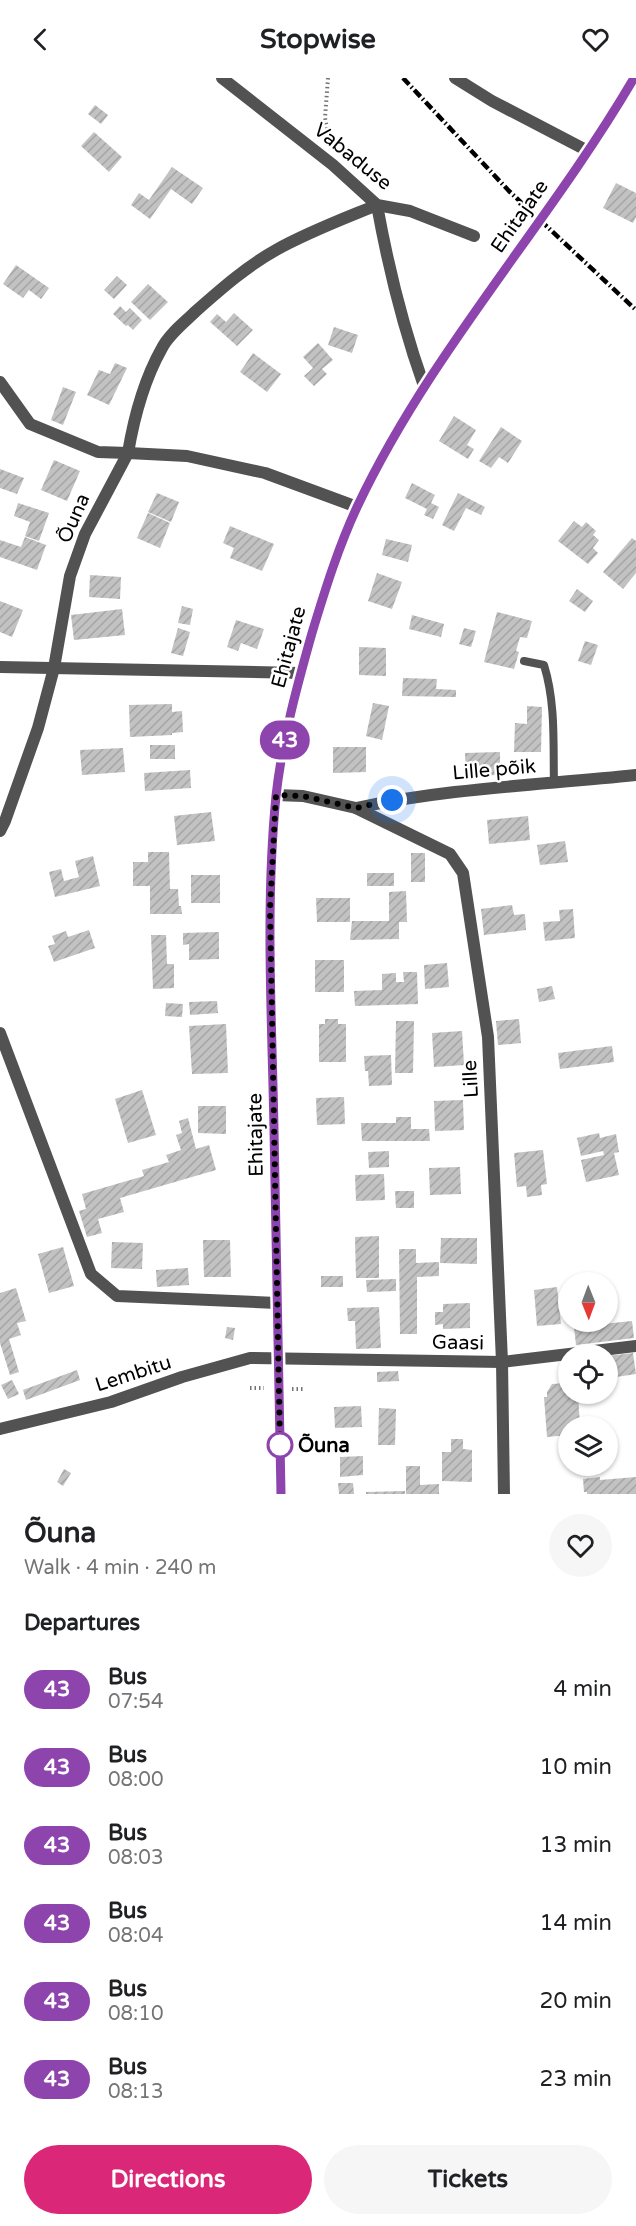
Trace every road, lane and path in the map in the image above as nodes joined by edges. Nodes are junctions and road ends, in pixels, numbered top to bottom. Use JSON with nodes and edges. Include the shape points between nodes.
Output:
{"nodes":[{"id":1,"x":222,"y":78,"type":"edge"},
{"id":2,"x":328,"y":78,"type":"edge"},
{"id":3,"x":455,"y":78,"type":"edge"},
{"id":4,"x":634,"y":78,"type":"edge"},
{"id":5,"x":588,"y":151,"type":"junction"},
{"id":6,"x":333,"y":165,"type":"junction"},
{"id":7,"x":377,"y":205,"type":"junction"},
{"id":8,"x":474,"y":236,"type":"dead end"},
{"id":9,"x":0,"y":382,"type":"edge"},
{"id":10,"x":424,"y":386,"type":"junction"},
{"id":11,"x":128,"y":453,"type":"junction"},
{"id":12,"x":357,"y":507,"type":"junction"},
{"id":13,"x":525,"y":661,"type":"dead end"},
{"id":14,"x":0,"y":667,"type":"edge"},
{"id":15,"x":54,"y":668,"type":"junction"},
{"id":16,"x":300,"y":673,"type":"junction"},
{"id":17,"x":636,"y":775,"type":"edge"},
{"id":18,"x":554,"y":784,"type":"junction"},
{"id":19,"x":276,"y":795,"type":"junction"},
{"id":20,"x":356,"y":808,"type":"junction"},
{"id":21,"x":0,"y":831,"type":"edge"},
{"id":22,"x":0,"y":1033,"type":"edge"},
{"id":23,"x":278,"y":1303,"type":"junction"},
{"id":24,"x":636,"y":1346,"type":"edge"},
{"id":25,"x":278,"y":1359,"type":"junction"},
{"id":26,"x":502,"y":1362,"type":"junction"},
{"id":27,"x":0,"y":1428,"type":"edge"},
{"id":28,"x":281,"y":1494,"type":"edge"},
{"id":29,"x":504,"y":1494,"type":"edge"}],
"edges":[{"from":1,"to":6,"type":"street","name":"Vabaduse"},
{"from":2,"to":6,"type":"path","via":[[325,118]]},
{"from":3,"to":5,"type":"street"},
{"from":4,"to":5,"type":"street","name":"Ehitajate"},
{"from":5,"to":10,"type":"street","name":"Ehitajate"},
{"from":6,"to":7,"type":"street","name":"Vabaduse"},
{"from":7,"to":8,"type":"street","name":"Vabaduse","via":[[410,211]]},
{"from":7,"to":10,"type":"street","via":[[407,338]]},
{"from":7,"to":11,"type":"street","name":"Õuna","via":[[275,250],[221,288],[184,323],[163,346],[145,384]]},
{"from":9,"to":11,"type":"street","via":[[30,424],[98,452]]},
{"from":10,"to":12,"type":"street","name":"Ehitajate"},
{"from":11,"to":12,"type":"street","via":[[187,456],[265,473]]},
{"from":11,"to":15,"type":"street","name":"Õuna","via":[[85,534],[70,576]]},
{"from":12,"to":16,"type":"street","name":"Ehitajate","via":[[323,594]]},
{"from":13,"to":18,"type":"lane","via":[[544,665],[548,679],[554,710]]},
{"from":14,"to":15,"type":"street"},
{"from":15,"to":16,"type":"street"},
{"from":15,"to":21,"type":"street","name":"Õuna","via":[[38,728]]},
{"from":16,"to":19,"type":"street","name":"Ehitajate"},
{"from":17,"to":18,"type":"street","name":"Lille põik"},
{"from":18,"to":20,"type":"street","name":"Lille põik","via":[[461,790]]},
{"from":19,"to":20,"type":"street","name":"Lille","via":[[303,796]]},
{"from":19,"to":23,"type":"street","name":"Ehitajate","via":[[270,909]]},
{"from":20,"to":26,"type":"street","name":"Lille","via":[[450,854],[463,873],[488,1037]]},
{"from":22,"to":23,"type":"street","via":[[92,1274],[117,1296]]},
{"from":23,"to":25,"type":"street","name":"Ehitajate"},
{"from":24,"to":26,"type":"street","name":"Gaasi"},
{"from":25,"to":26,"type":"street","name":"Gaasi"},
{"from":25,"to":27,"type":"street","name":"Lembitu","via":[[250,1359],[111,1401]]},
{"from":25,"to":28,"type":"street","name":"Ehitajate"},
{"from":26,"to":29,"type":"street","name":"Lille"}]}
